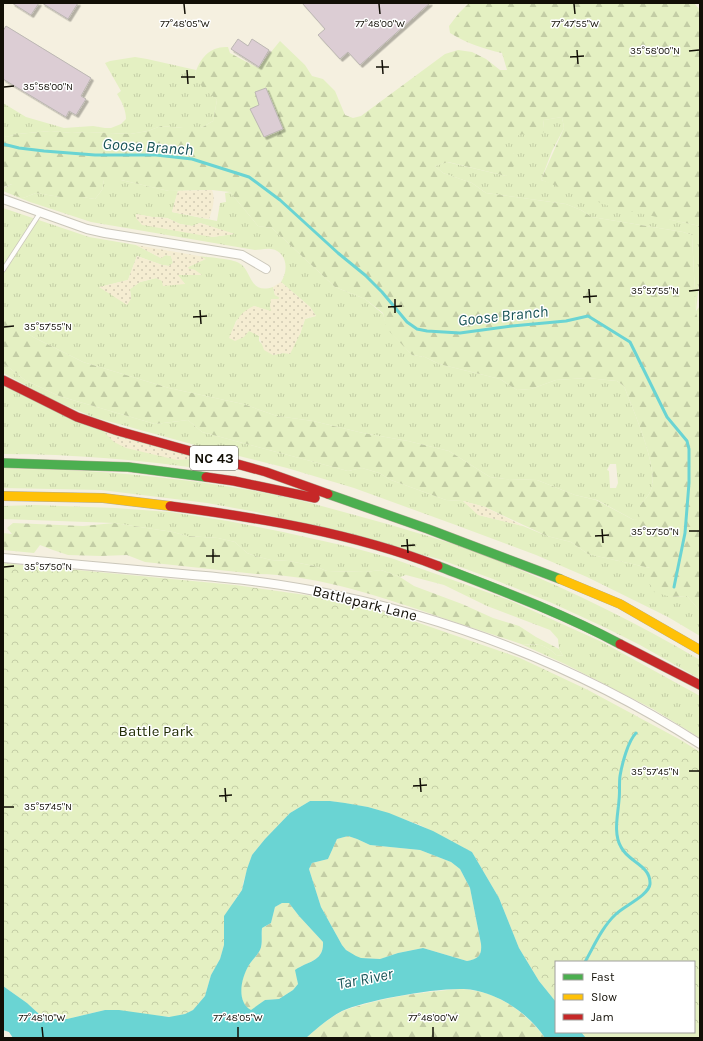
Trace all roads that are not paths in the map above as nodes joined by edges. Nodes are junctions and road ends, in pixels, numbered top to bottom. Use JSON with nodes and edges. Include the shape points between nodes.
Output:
{"nodes":[{"id":1,"x":3,"y":199,"type":"edge"},
{"id":2,"x":40,"y":213,"type":"junction"},
{"id":3,"x":266,"y":269,"type":"dead end"},
{"id":4,"x":3,"y":270,"type":"edge"},
{"id":5,"x":3,"y":380,"type":"edge"},
{"id":6,"x":3,"y":463,"type":"edge"},
{"id":7,"x":3,"y":496,"type":"edge"},
{"id":8,"x":428,"y":529,"type":"junction"},
{"id":9,"x":3,"y":558,"type":"edge"},
{"id":10,"x":700,"y":650,"type":"edge"},
{"id":11,"x":700,"y":685,"type":"edge"},
{"id":12,"x":700,"y":744,"type":"edge"}],
"edges":[{"from":1,"to":2,"type":"street"},
{"from":2,"to":3,"type":"street","via":[[105,233],[242,255]]},
{"from":2,"to":4,"type":"lane"},
{"from":5,"to":8,"type":"highway","number":"NC 43","via":[[77,416],[118,431],[266,472]]},
{"from":6,"to":8,"type":"highway","via":[[128,467],[234,481],[320,499]]},
{"from":7,"to":11,"type":"highway","via":[[103,498],[231,514],[323,532],[412,556],[567,618]]},
{"from":8,"to":10,"type":"highway","via":[[606,598]]},
{"from":9,"to":12,"type":"street","name":"Battlepark Lane","via":[[237,579],[377,604],[499,642],[536,657],[616,695]]}]}
